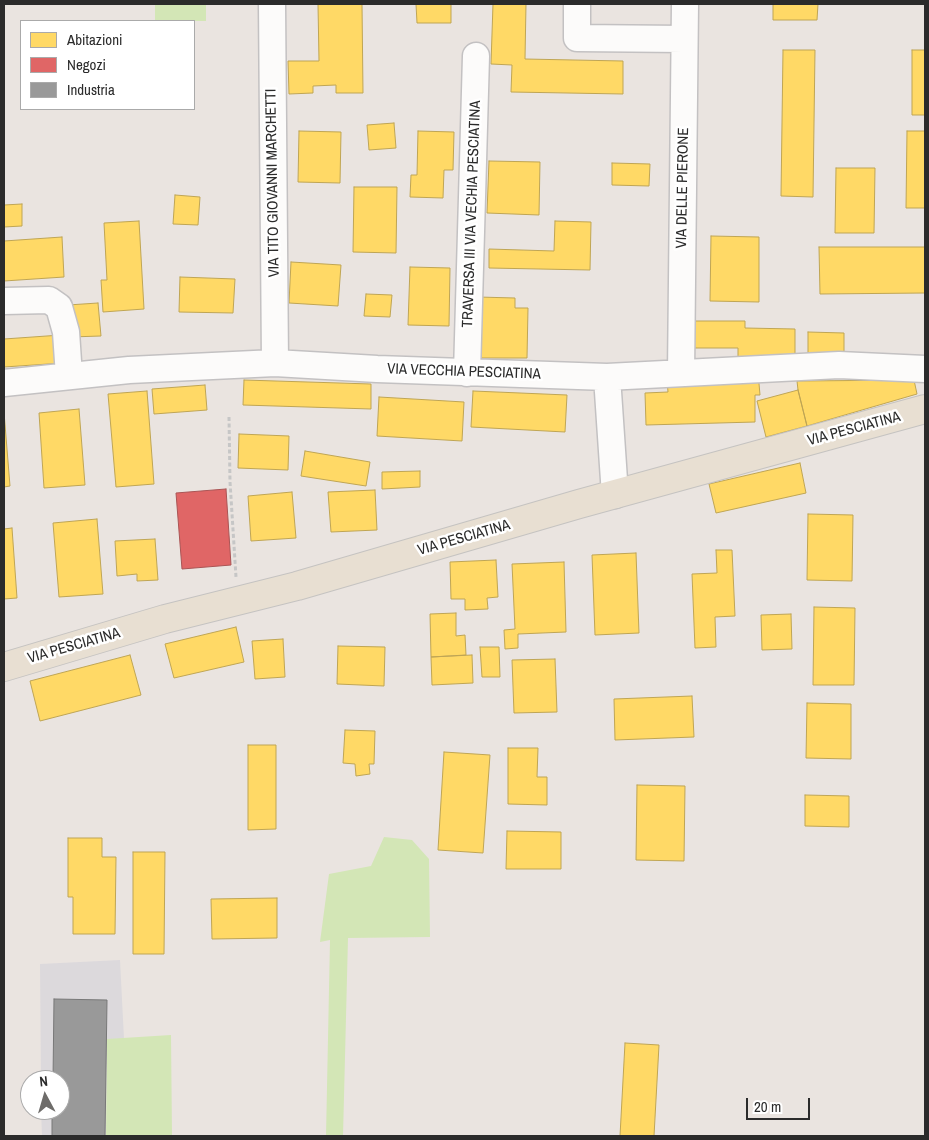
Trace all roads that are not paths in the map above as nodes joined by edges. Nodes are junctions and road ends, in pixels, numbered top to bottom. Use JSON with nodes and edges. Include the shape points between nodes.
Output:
{"nodes":[{"id":1,"x":272,"y":4,"type":"edge"},
{"id":2,"x":577,"y":4,"type":"edge"},
{"id":3,"x":685,"y":4,"type":"edge"},
{"id":4,"x":684,"y":40,"type":"junction"},
{"id":5,"x":476,"y":56,"type":"dead end"},
{"id":6,"x":4,"y":301,"type":"edge"},
{"id":7,"x":275,"y":363,"type":"junction"},
{"id":8,"x":925,"y":369,"type":"edge"},
{"id":9,"x":467,"y":373,"type":"junction"},
{"id":10,"x":681,"y":373,"type":"junction"},
{"id":11,"x":69,"y":376,"type":"junction"},
{"id":12,"x":607,"y":377,"type":"junction"},
{"id":13,"x":4,"y":382,"type":"edge"},
{"id":14,"x":925,"y":409,"type":"edge"},
{"id":15,"x":615,"y":495,"type":"junction"},
{"id":16,"x":4,"y":667,"type":"edge"}],
"edges":[{"from":1,"to":7,"type":"street","name":"VIA TITO GIOVANNI MARCHETTI"},
{"from":2,"to":4,"type":"street","via":[[576,38]]},
{"from":3,"to":4,"type":"street","name":"VIA DELLE PIERONE"},
{"from":4,"to":10,"type":"street","name":"VIA DELLE PIERONE"},
{"from":5,"to":9,"type":"street","name":"TRAVERSA III VIA VECHIA PESCIATINA"},
{"from":6,"to":11,"type":"street","via":[[49,300],[60,307],[66,332]]},
{"from":7,"to":9,"type":"street","name":"VIA VECCHIA PESCIATINA"},
{"from":7,"to":11,"type":"street","name":"VIA VECCHIA PESCIATINA"},
{"from":8,"to":10,"type":"street","name":"VIA VECCHIA PESCIATINA","via":[[839,365]]},
{"from":9,"to":12,"type":"street","name":"VIA VECCHIA PESCIATINA"},
{"from":10,"to":12,"type":"street","name":"VIA VECCHIA PESCIATINA"},
{"from":11,"to":13,"type":"street","name":"VIA VECCHIA PESCIATINA"},
{"from":12,"to":15,"type":"street"},
{"from":14,"to":15,"type":"main road","name":"VIA PESCIATINA"},
{"from":15,"to":16,"type":"main road","name":"VIA PESCIATINA"}]}
